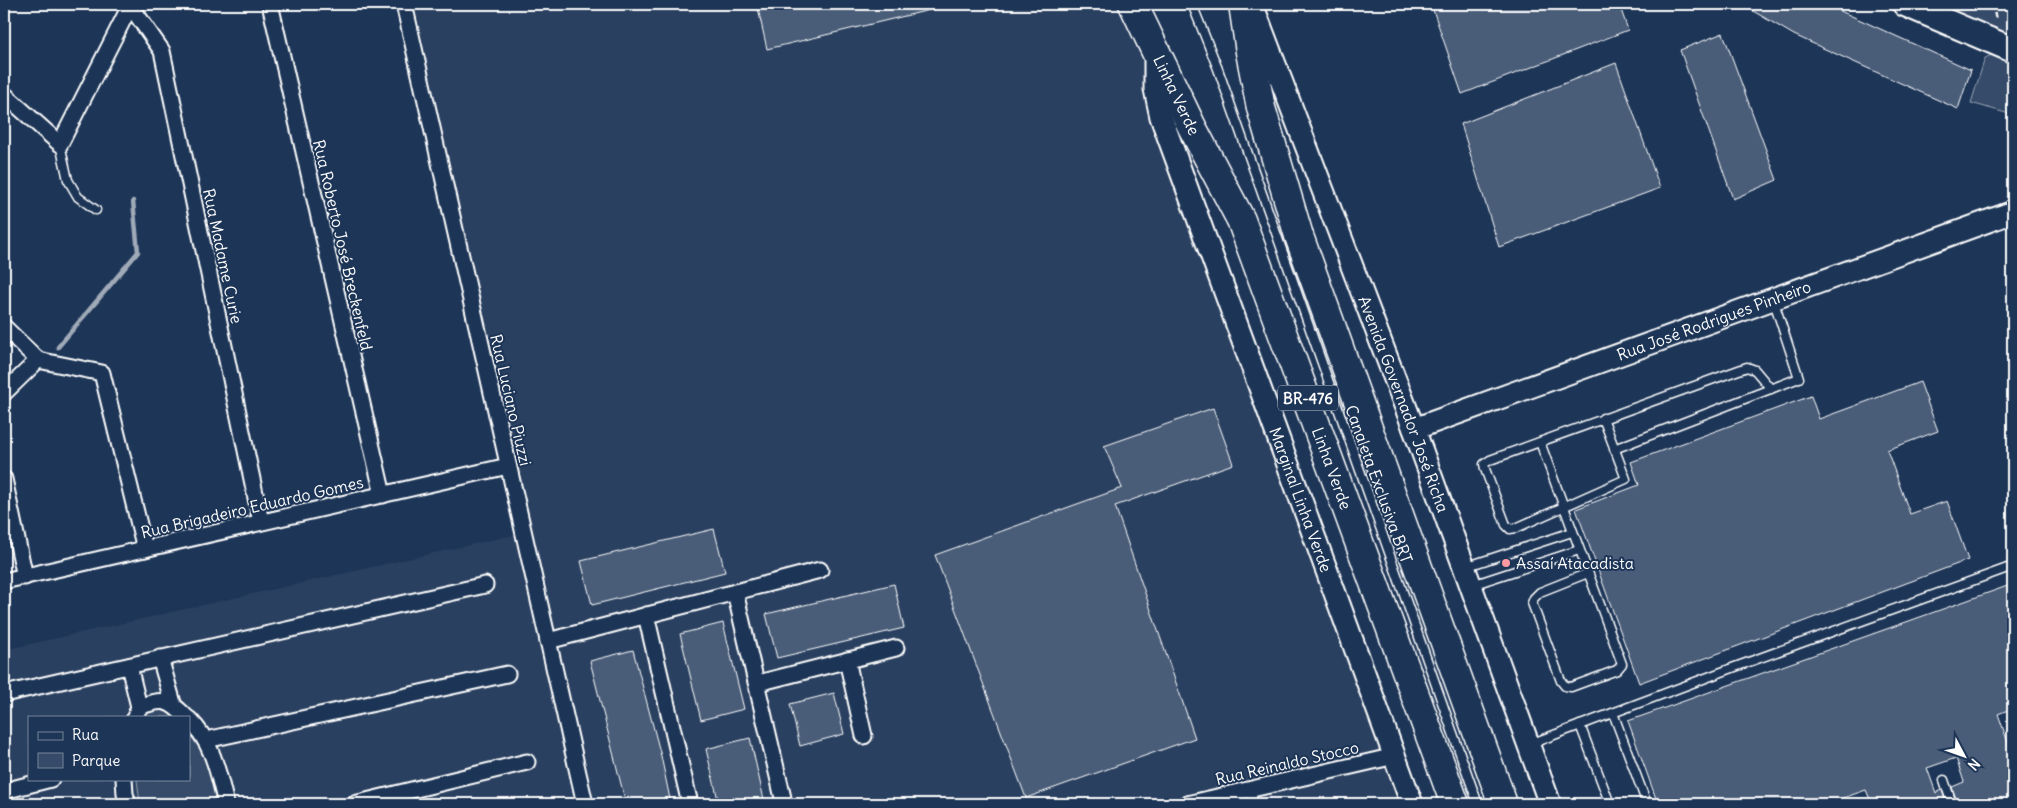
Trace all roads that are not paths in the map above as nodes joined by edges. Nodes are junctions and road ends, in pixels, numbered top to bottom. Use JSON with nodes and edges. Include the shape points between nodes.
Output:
{"nodes":[{"id":1,"x":270,"y":4,"type":"edge"},
{"id":2,"x":404,"y":4,"type":"edge"},
{"id":3,"x":1133,"y":4,"type":"edge"},
{"id":4,"x":1192,"y":4,"type":"edge"},
{"id":5,"x":1243,"y":4,"type":"edge"},
{"id":6,"x":1252,"y":4,"type":"edge"},
{"id":7,"x":1905,"y":4,"type":"edge"},
{"id":8,"x":130,"y":5,"type":"edge"},
{"id":9,"x":2013,"y":50,"type":"edge"},
{"id":10,"x":1155,"y":51,"type":"junction"},
{"id":11,"x":4,"y":94,"type":"edge"},
{"id":12,"x":60,"y":144,"type":"junction"},
{"id":13,"x":96,"y":210,"type":"dead end"},
{"id":14,"x":2013,"y":212,"type":"edge"},
{"id":15,"x":1773,"y":299,"type":"junction"},
{"id":16,"x":4,"y":327,"type":"edge"},
{"id":17,"x":38,"y":360,"type":"junction"},
{"id":18,"x":1771,"y":389,"type":"junction"},
{"id":19,"x":4,"y":393,"type":"edge"},
{"id":20,"x":1603,"y":418,"type":"junction"},
{"id":21,"x":1414,"y":429,"type":"junction"},
{"id":22,"x":1540,"y":442,"type":"junction"},
{"id":23,"x":1614,"y":449,"type":"junction"},
{"id":24,"x":508,"y":466,"type":"junction"},
{"id":25,"x":4,"y":479,"type":"edge"},
{"id":26,"x":383,"y":495,"type":"junction"},
{"id":27,"x":1564,"y":506,"type":"junction"},
{"id":28,"x":261,"y":522,"type":"junction"},
{"id":29,"x":1572,"y":532,"type":"junction"},
{"id":30,"x":145,"y":549,"type":"junction"},
{"id":31,"x":1579,"y":550,"type":"junction"},
{"id":32,"x":2013,"y":566,"type":"edge"},
{"id":33,"x":820,"y":570,"type":"dead end"},
{"id":34,"x":1588,"y":573,"type":"junction"},
{"id":35,"x":1466,"y":576,"type":"junction"},
{"id":36,"x":25,"y":577,"type":"junction"},
{"id":37,"x":4,"y":582,"type":"edge"},
{"id":38,"x":485,"y":585,"type":"dead end"},
{"id":39,"x":736,"y":592,"type":"junction"},
{"id":40,"x":646,"y":615,"type":"junction"},
{"id":41,"x":548,"y":641,"type":"junction"},
{"id":42,"x":896,"y":648,"type":"dead end"},
{"id":43,"x":160,"y":658,"type":"junction"},
{"id":44,"x":847,"y":660,"type":"junction"},
{"id":45,"x":129,"y":666,"type":"junction"},
{"id":46,"x":507,"y":674,"type":"dead end"},
{"id":47,"x":758,"y":683,"type":"junction"},
{"id":48,"x":4,"y":694,"type":"edge"},
{"id":49,"x":173,"y":703,"type":"junction"},
{"id":50,"x":137,"y":712,"type":"edge"},
{"id":51,"x":1613,"y":713,"type":"junction"},
{"id":52,"x":186,"y":716,"type":"edge"},
{"id":53,"x":190,"y":720,"type":"edge"},
{"id":54,"x":1580,"y":725,"type":"junction"},
{"id":55,"x":864,"y":736,"type":"dead end"},
{"id":56,"x":206,"y":740,"type":"junction"},
{"id":57,"x":1528,"y":745,"type":"junction"},
{"id":58,"x":1395,"y":756,"type":"junction"},
{"id":59,"x":527,"y":762,"type":"dead end"},
{"id":60,"x":47,"y":780,"type":"edge"},
{"id":61,"x":124,"y":780,"type":"edge"},
{"id":62,"x":1944,"y":780,"type":"dead end"},
{"id":63,"x":4,"y":791,"type":"edge"},
{"id":64,"x":1252,"y":797,"type":"edge"},
{"id":65,"x":783,"y":798,"type":"dead end"},
{"id":66,"x":1234,"y":799,"type":"edge"},
{"id":67,"x":128,"y":804,"type":"edge"},
{"id":68,"x":226,"y":804,"type":"edge"},
{"id":69,"x":354,"y":804,"type":"edge"},
{"id":70,"x":585,"y":804,"type":"edge"},
{"id":71,"x":690,"y":804,"type":"edge"},
{"id":72,"x":1187,"y":804,"type":"edge"},
{"id":73,"x":1412,"y":804,"type":"edge"},
{"id":74,"x":1455,"y":804,"type":"edge"},
{"id":75,"x":1478,"y":804,"type":"edge"},
{"id":76,"x":1503,"y":804,"type":"edge"},
{"id":77,"x":1550,"y":804,"type":"edge"},
{"id":78,"x":1610,"y":804,"type":"edge"},
{"id":79,"x":1647,"y":804,"type":"edge"},
{"id":80,"x":1952,"y":804,"type":"edge"}],
"edges":[{"from":1,"to":26,"type":"street","name":"Rua Roberto José Breckenfeld"},
{"from":2,"to":24,"type":"street","name":"Rua Luciano Piuzzi"},
{"from":3,"to":10,"type":"highway","name":"Linha Verde","number":"BR-476"},
{"from":4,"to":75,"type":"lane","name":"Canaleta Exclusiva BRT","via":[[1218,69]]},
{"from":5,"to":76,"type":"highway","number":"BR-476","via":[[1261,108],[1300,236]]},
{"from":6,"to":21,"type":"main road","name":"Avenida Governador José Richa"},
{"from":7,"to":9,"type":"main road"},
{"from":8,"to":12,"type":"street"},
{"from":8,"to":28,"type":"street","name":"Rua Madame Curie","via":[[162,51]]},
{"from":10,"to":58,"type":"main road","name":"Marginal Linha Verde","via":[[1155,89],[1161,117]]},
{"from":10,"to":74,"type":"highway","name":"Linha Verde","number":"BR-476","via":[[1241,220]]},
{"from":11,"to":12,"type":"street"},
{"from":12,"to":13,"type":"lane","via":[[68,180],[78,197]]},
{"from":14,"to":15,"type":"main road","name":"Rua José Rodrigues Pinheiro"},
{"from":15,"to":18,"type":"lane","via":[[1799,378]]},
{"from":15,"to":21,"type":"main road","name":"Rua José Rodrigues Pinheiro"},
{"from":16,"to":17,"type":"street"},
{"from":17,"to":19,"type":"street"},
{"from":17,"to":30,"type":"street","via":[[102,373]]},
{"from":18,"to":20,"type":"lane","via":[[1756,370],[1747,367]]},
{"from":18,"to":23,"type":"lane"},
{"from":20,"to":22,"type":"lane"},
{"from":20,"to":23,"type":"lane"},
{"from":21,"to":35,"type":"main road","name":"Avenida Governador José Richa"},
{"from":22,"to":27,"type":"lane"},
{"from":22,"to":27,"type":"lane","via":[[1484,464],[1506,525],[1516,528]]},
{"from":23,"to":27,"type":"lane","via":[[1626,479]]},
{"from":24,"to":26,"type":"street","name":"Rua Brigadeiro Eduardo Gomes"},
{"from":24,"to":41,"type":"street","name":"Rua Luciano Piuzzi"},
{"from":25,"to":36,"type":"street"},
{"from":26,"to":28,"type":"street","name":"Rua Brigadeiro Eduardo Gomes"},
{"from":27,"to":29,"type":"lane"},
{"from":28,"to":30,"type":"street","name":"Rua Brigadeiro Eduardo Gomes"},
{"from":29,"to":31,"type":"lane"},
{"from":29,"to":35,"type":"lane"},
{"from":30,"to":36,"type":"street","name":"Rua Brigadeiro Eduardo Gomes"},
{"from":31,"to":34,"type":"lane"},
{"from":31,"to":35,"type":"lane"},
{"from":32,"to":51,"type":"lane"},
{"from":33,"to":39,"type":"street"},
{"from":34,"to":34,"type":"lane","via":[[1540,592],[1532,603],[1565,686],[1572,687],[1617,670],[1622,664]]},
{"from":35,"to":57,"type":"main road","name":"Avenida Governador José Richa"},
{"from":36,"to":37,"type":"street","name":"Rua Brigadeiro Eduardo Gomes"},
{"from":38,"to":43,"type":"street"},
{"from":39,"to":40,"type":"street"},
{"from":39,"to":47,"type":"street"},
{"from":40,"to":41,"type":"street"},
{"from":40,"to":71,"type":"street"},
{"from":41,"to":70,"type":"street","name":"Rua Luciano Piuzzi"},
{"from":42,"to":44,"type":"street"},
{"from":43,"to":45,"type":"street"},
{"from":43,"to":49,"type":"street"},
{"from":44,"to":47,"type":"street"},
{"from":44,"to":55,"type":"street"},
{"from":45,"to":48,"type":"street"},
{"from":45,"to":50,"type":"street"},
{"from":46,"to":56,"type":"street"},
{"from":47,"to":65,"type":"street"},
{"from":49,"to":50,"type":"street","via":[[154,701]]},
{"from":49,"to":52,"type":"street"},
{"from":51,"to":54,"type":"lane"},
{"from":51,"to":79,"type":"lane"},
{"from":53,"to":56,"type":"street"},
{"from":54,"to":57,"type":"lane"},
{"from":54,"to":78,"type":"lane"},
{"from":56,"to":68,"type":"street","via":[[218,769]]},
{"from":57,"to":77,"type":"main road","name":"Avenida Governador José Richa"},
{"from":58,"to":64,"type":"street","name":"Rua Reinaldo Stocco"},
{"from":58,"to":73,"type":"main road","name":"Marginal Linha Verde"},
{"from":59,"to":69,"type":"street"},
{"from":60,"to":63,"type":"street"},
{"from":61,"to":67,"type":"street"},
{"from":62,"to":80,"type":"lane"},
{"from":64,"to":66,"type":"street","name":"Rua Reinaldo Stocco"},
{"from":66,"to":72,"type":"street","name":"Rua Reinaldo Stocco"}]}
